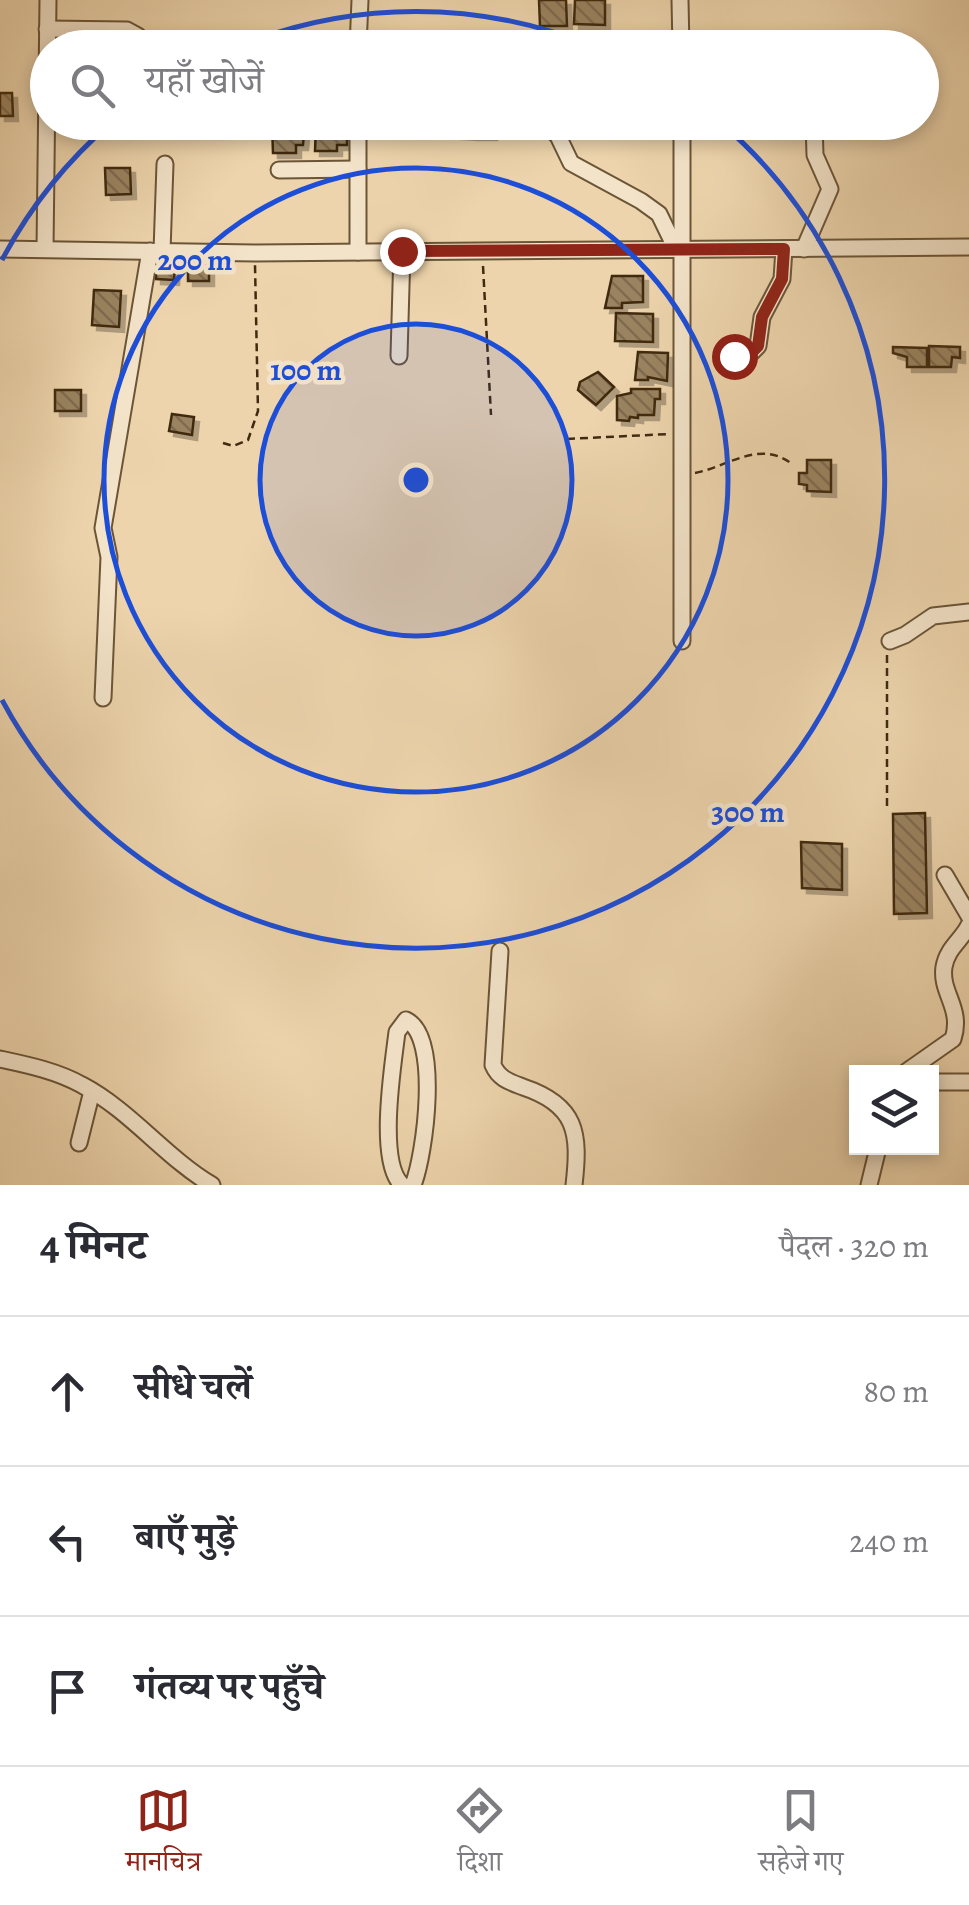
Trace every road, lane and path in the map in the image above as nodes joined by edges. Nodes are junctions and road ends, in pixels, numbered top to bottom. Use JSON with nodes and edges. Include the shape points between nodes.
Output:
{"nodes":[{"id":1,"x":48,"y":0,"type":"edge"},
{"id":2,"x":360,"y":0,"type":"edge"},
{"id":3,"x":680,"y":0,"type":"edge"},
{"id":4,"x":46,"y":29,"type":"joint"},
{"id":5,"x":127,"y":30,"type":"edge"},
{"id":6,"x":359,"y":30,"type":"edge"},
{"id":7,"x":680,"y":30,"type":"edge"},
{"id":8,"x":45,"y":140,"type":"edge"},
{"id":9,"x":358,"y":140,"type":"edge"},
{"id":10,"x":560,"y":140,"type":"edge"},
{"id":11,"x":682,"y":140,"type":"edge"},
{"id":12,"x":815,"y":140,"type":"edge"},
{"id":13,"x":165,"y":164,"type":"dead end"},
{"id":14,"x":358,"y":169,"type":"junction"},
{"id":15,"x":279,"y":170,"type":"dead end"},
{"id":16,"x":969,"y":247,"type":"edge"},
{"id":17,"x":44,"y":249,"type":"junction"},
{"id":18,"x":680,"y":249,"type":"junction"},
{"id":19,"x":784,"y":249,"type":"junction"},
{"id":20,"x":804,"y":249,"type":"junction"},
{"id":21,"x":0,"y":250,"type":"edge"},
{"id":22,"x":482,"y":250,"type":"junction"},
{"id":23,"x":156,"y":251,"type":"junction"},
{"id":24,"x":402,"y":251,"type":"junction"},
{"id":25,"x":358,"y":252,"type":"junction"},
{"id":26,"x":255,"y":253,"type":"junction"},
{"id":27,"x":399,"y":356,"type":"dead end"},
{"id":28,"x":734,"y":356,"type":"dead end"},
{"id":29,"x":492,"y":415,"type":"dead end"},
{"id":30,"x":682,"y":434,"type":"junction"},
{"id":31,"x":566,"y":439,"type":"dead end"},
{"id":32,"x":223,"y":443,"type":"dead end"},
{"id":33,"x":792,"y":464,"type":"dead end"},
{"id":34,"x":683,"y":473,"type":"junction"},
{"id":35,"x":969,"y":612,"type":"edge"},
{"id":36,"x":682,"y":640,"type":"dead end"},
{"id":37,"x":890,"y":640,"type":"joint"},
{"id":38,"x":104,"y":698,"type":"dead end"},
{"id":39,"x":887,"y":806,"type":"dead end"},
{"id":40,"x":945,"y":874,"type":"dead end"},
{"id":41,"x":969,"y":916,"type":"edge"},
{"id":42,"x":969,"y":925,"type":"edge"},
{"id":43,"x":500,"y":951,"type":"dead end"},
{"id":44,"x":0,"y":1059,"type":"edge"},
{"id":45,"x":916,"y":1065,"type":"edge"},
{"id":46,"x":939,"y":1082,"type":"edge"},
{"id":47,"x":969,"y":1082,"type":"edge"},
{"id":48,"x":92,"y":1091,"type":"junction"},
{"id":49,"x":79,"y":1143,"type":"dead end"},
{"id":50,"x":876,"y":1155,"type":"edge"},
{"id":51,"x":212,"y":1185,"type":"edge"},
{"id":52,"x":402,"y":1185,"type":"edge"},
{"id":53,"x":412,"y":1185,"type":"edge"},
{"id":54,"x":574,"y":1185,"type":"edge"},
{"id":55,"x":869,"y":1185,"type":"edge"}],
"edges":[{"from":1,"to":4,"type":"street"},
{"from":2,"to":6,"type":"street"},
{"from":3,"to":7,"type":"street"},
{"from":4,"to":5,"type":"street"},
{"from":8,"to":17,"type":"street"},
{"from":9,"to":14,"type":"street"},
{"from":10,"to":18,"type":"street","via":[[571,162],[659,214]]},
{"from":11,"to":18,"type":"street"},
{"from":12,"to":20,"type":"street","via":[[830,189]]},
{"from":13,"to":23,"type":"street"},
{"from":14,"to":15,"type":"street"},
{"from":14,"to":25,"type":"street"},
{"from":16,"to":20,"type":"street"},
{"from":17,"to":21,"type":"street"},
{"from":17,"to":23,"type":"street"},
{"from":18,"to":19,"type":"street"},
{"from":18,"to":22,"type":"street"},
{"from":18,"to":30,"type":"street"},
{"from":19,"to":20,"type":"street"},
{"from":19,"to":28,"type":"street","via":[[782,279],[762,317],[758,346]]},
{"from":22,"to":24,"type":"street"},
{"from":22,"to":29,"type":"path"},
{"from":23,"to":26,"type":"street"},
{"from":23,"to":38,"type":"street","via":[[103,528],[109,557]]},
{"from":24,"to":25,"type":"street"},
{"from":24,"to":27,"type":"street"},
{"from":25,"to":26,"type":"street"},
{"from":26,"to":32,"type":"path","via":[[258,411],[248,440]]},
{"from":30,"to":31,"type":"path"},
{"from":30,"to":34,"type":"street"},
{"from":33,"to":34,"type":"path","via":[[747,455]]},
{"from":34,"to":36,"type":"street"},
{"from":35,"to":37,"type":"street","via":[[933,616]]},
{"from":37,"to":39,"type":"path"},
{"from":40,"to":41,"type":"street"},
{"from":42,"to":45,"type":"street","via":[[951,946],[943,970],[956,1012],[953,1039]]},
{"from":43,"to":54,"type":"street","via":[[493,1065],[498,1075],[564,1110],[576,1135]]},
{"from":44,"to":48,"type":"street"},
{"from":46,"to":47,"type":"street"},
{"from":48,"to":49,"type":"street"},
{"from":48,"to":51,"type":"street"},
{"from":50,"to":55,"type":"street"},
{"from":52,"to":53,"type":"street","via":[[392,1172],[389,1138],[397,1032],[406,1020],[427,1056],[420,1164]]}]}
